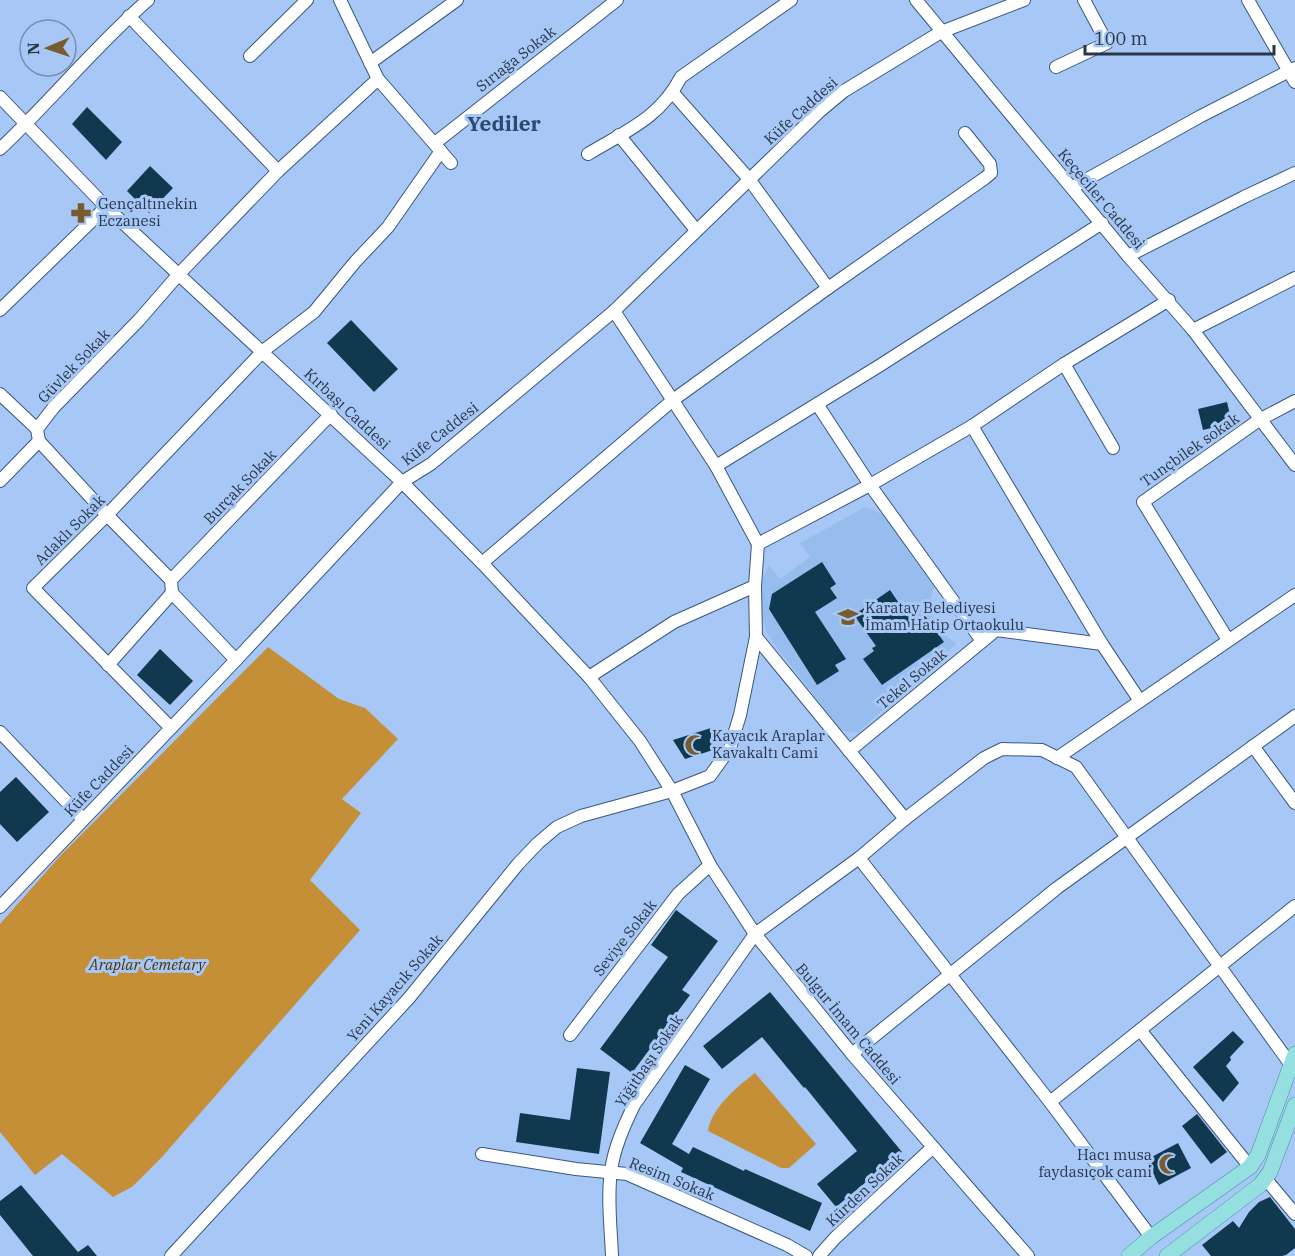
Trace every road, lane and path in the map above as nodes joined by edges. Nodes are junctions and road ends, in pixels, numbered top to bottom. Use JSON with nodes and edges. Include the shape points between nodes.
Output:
{"nodes":[{"id":1,"x":148,"y":0,"type":"edge"},
{"id":2,"x":307,"y":0,"type":"edge"},
{"id":3,"x":340,"y":0,"type":"edge"},
{"id":4,"x":457,"y":0,"type":"edge"},
{"id":5,"x":617,"y":0,"type":"edge"},
{"id":6,"x":791,"y":0,"type":"edge"},
{"id":7,"x":916,"y":0,"type":"edge"},
{"id":8,"x":1024,"y":0,"type":"edge"},
{"id":9,"x":1084,"y":0,"type":"edge"},
{"id":10,"x":1248,"y":0,"type":"edge"},
{"id":11,"x":129,"y":16,"type":"junction"},
{"id":12,"x":941,"y":32,"type":"junction"},
{"id":13,"x":250,"y":56,"type":"dead end"},
{"id":14,"x":370,"y":63,"type":"junction"},
{"id":15,"x":1056,"y":68,"type":"dead end"},
{"id":16,"x":1293,"y":74,"type":"edge"},
{"id":17,"x":378,"y":80,"type":"junction"},
{"id":18,"x":673,"y":93,"type":"junction"},
{"id":19,"x":0,"y":97,"type":"edge"},
{"id":20,"x":26,"y":125,"type":"junction"},
{"id":21,"x":965,"y":133,"type":"dead end"},
{"id":22,"x":619,"y":135,"type":"junction"},
{"id":23,"x":438,"y":147,"type":"junction"},
{"id":24,"x":0,"y":149,"type":"edge"},
{"id":25,"x":588,"y":154,"type":"dead end"},
{"id":26,"x":451,"y":163,"type":"dead end"},
{"id":27,"x":278,"y":171,"type":"junction"},
{"id":28,"x":1295,"y":174,"type":"edge"},
{"id":29,"x":749,"y":179,"type":"junction"},
{"id":30,"x":1072,"y":186,"type":"junction"},
{"id":31,"x":106,"y":207,"type":"junction"},
{"id":32,"x":1102,"y":223,"type":"junction"},
{"id":33,"x":696,"y":230,"type":"junction"},
{"id":34,"x":1128,"y":256,"type":"junction"},
{"id":35,"x":178,"y":274,"type":"junction"},
{"id":36,"x":1295,"y":278,"type":"edge"},
{"id":37,"x":828,"y":288,"type":"junction"},
{"id":38,"x":1169,"y":300,"type":"junction"},
{"id":39,"x":0,"y":310,"type":"edge"},
{"id":40,"x":614,"y":311,"type":"junction"},
{"id":41,"x":1193,"y":330,"type":"junction"},
{"id":42,"x":263,"y":351,"type":"junction"},
{"id":43,"x":1064,"y":364,"type":"junction"},
{"id":44,"x":0,"y":394,"type":"edge"},
{"id":45,"x":673,"y":400,"type":"junction"},
{"id":46,"x":1295,"y":401,"type":"edge"},
{"id":47,"x":817,"y":404,"type":"junction"},
{"id":48,"x":331,"y":414,"type":"junction"},
{"id":49,"x":1260,"y":420,"type":"junction"},
{"id":50,"x":972,"y":426,"type":"junction"},
{"id":51,"x":38,"y":435,"type":"junction"},
{"id":52,"x":1113,"y":448,"type":"dead end"},
{"id":53,"x":1295,"y":465,"type":"edge"},
{"id":54,"x":716,"y":466,"type":"junction"},
{"id":55,"x":0,"y":481,"type":"edge"},
{"id":56,"x":402,"y":482,"type":"junction"},
{"id":57,"x":870,"y":484,"type":"junction"},
{"id":58,"x":107,"y":515,"type":"junction"},
{"id":59,"x":758,"y":544,"type":"junction"},
{"id":60,"x":482,"y":563,"type":"junction"},
{"id":61,"x":172,"y":586,"type":"junction"},
{"id":62,"x":755,"y":586,"type":"junction"},
{"id":63,"x":1295,"y":595,"type":"edge"},
{"id":64,"x":756,"y":637,"type":"junction"},
{"id":65,"x":1228,"y":640,"type":"junction"},
{"id":66,"x":982,"y":641,"type":"junction"},
{"id":67,"x":1102,"y":644,"type":"junction"},
{"id":68,"x":236,"y":660,"type":"junction"},
{"id":69,"x":108,"y":665,"type":"junction"},
{"id":70,"x":589,"y":677,"type":"junction"},
{"id":71,"x":1140,"y":701,"type":"junction"},
{"id":72,"x":1295,"y":716,"type":"edge"},
{"id":73,"x":171,"y":728,"type":"junction"},
{"id":74,"x":0,"y":732,"type":"edge"},
{"id":75,"x":1253,"y":746,"type":"junction"},
{"id":76,"x":849,"y":751,"type":"junction"},
{"id":77,"x":1057,"y":758,"type":"junction"},
{"id":78,"x":672,"y":791,"type":"junction"},
{"id":79,"x":1295,"y":803,"type":"edge"},
{"id":80,"x":83,"y":819,"type":"junction"},
{"id":81,"x":905,"y":819,"type":"junction"},
{"id":82,"x":1127,"y":838,"type":"junction"},
{"id":83,"x":859,"y":858,"type":"junction"},
{"id":84,"x":710,"y":865,"type":"junction"},
{"id":85,"x":1295,"y":906,"type":"edge"},
{"id":86,"x":0,"y":907,"type":"edge"},
{"id":87,"x":755,"y":934,"type":"junction"},
{"id":88,"x":1220,"y":966,"type":"junction"},
{"id":89,"x":951,"y":976,"type":"junction"},
{"id":90,"x":1140,"y":1030,"type":"junction"},
{"id":91,"x":570,"y":1035,"type":"dead end"},
{"id":92,"x":852,"y":1054,"type":"junction"},
{"id":93,"x":1293,"y":1060,"type":"edge"},
{"id":94,"x":1050,"y":1102,"type":"junction"},
{"id":95,"x":1295,"y":1105,"type":"edge"},
{"id":96,"x":933,"y":1147,"type":"junction"},
{"id":97,"x":482,"y":1154,"type":"dead end"},
{"id":98,"x":1250,"y":1167,"type":"junction"},
{"id":99,"x":611,"y":1172,"type":"junction"},
{"id":100,"x":1265,"y":1178,"type":"junction"},
{"id":101,"x":1295,"y":1214,"type":"edge"},
{"id":102,"x":1151,"y":1237,"type":"junction"},
{"id":103,"x":1174,"y":1254,"type":"edge"},
{"id":104,"x":171,"y":1256,"type":"edge"},
{"id":105,"x":612,"y":1256,"type":"edge"},
{"id":106,"x":806,"y":1256,"type":"edge"},
{"id":107,"x":819,"y":1256,"type":"edge"},
{"id":108,"x":1028,"y":1256,"type":"edge"},
{"id":109,"x":1129,"y":1256,"type":"edge"}],
"edges":[{"from":1,"to":11,"type":"street"},
{"from":2,"to":13,"type":"street"},
{"from":3,"to":14,"type":"street"},
{"from":4,"to":14,"type":"street"},
{"from":5,"to":23,"type":"street","name":"Sırıağa Sokak"},
{"from":6,"to":18,"type":"street","via":[[681,76]]},
{"from":7,"to":12,"type":"street","name":"Keçeciler Caddesi"},
{"from":8,"to":12,"type":"street","name":"Küfe Caddesi"},
{"from":9,"to":15,"type":"street","via":[[1107,43]]},
{"from":10,"to":16,"type":"street"},
{"from":11,"to":20,"type":"street"},
{"from":11,"to":27,"type":"street"},
{"from":12,"to":29,"type":"street","name":"Küfe Caddesi","via":[[844,91]]},
{"from":12,"to":30,"type":"street","name":"Keçeciler Caddesi"},
{"from":14,"to":17,"type":"street"},
{"from":16,"to":30,"type":"street","via":[[1201,116]]},
{"from":17,"to":23,"type":"street"},
{"from":17,"to":27,"type":"street","name":"Güvlek Sokak"},
{"from":18,"to":22,"type":"street","via":[[653,115]]},
{"from":18,"to":29,"type":"street"},
{"from":19,"to":20,"type":"street","name":"Kırbaşı Caddesi"},
{"from":20,"to":24,"type":"street"},
{"from":20,"to":31,"type":"street","name":"Kırbaşı Caddesi"},
{"from":21,"to":37,"type":"street","via":[[990,164],[991,173]]},
{"from":22,"to":25,"type":"street"},
{"from":22,"to":33,"type":"street"},
{"from":23,"to":26,"type":"street"},
{"from":23,"to":42,"type":"street","name":"Sırıağa Sokak","via":[[388,227],[314,312]]},
{"from":27,"to":35,"type":"street","name":"Güvlek Sokak"},
{"from":28,"to":34,"type":"street"},
{"from":29,"to":33,"type":"street","name":"Küfe Caddesi"},
{"from":29,"to":37,"type":"street"},
{"from":30,"to":32,"type":"street","name":"Keçeciler Caddesi"},
{"from":31,"to":35,"type":"street","name":"Kırbaşı Caddesi"},
{"from":31,"to":39,"type":"street"},
{"from":32,"to":34,"type":"street","name":"Keçeciler Caddesi"},
{"from":32,"to":47,"type":"street"},
{"from":33,"to":40,"type":"street","name":"Küfe Caddesi"},
{"from":34,"to":38,"type":"street","name":"Keçeciler Caddesi"},
{"from":35,"to":42,"type":"street","name":"Kırbaşı Caddesi"},
{"from":35,"to":51,"type":"street","name":"Güvlek Sokak","via":[[139,321],[54,406]]},
{"from":36,"to":41,"type":"street"},
{"from":37,"to":45,"type":"street"},
{"from":38,"to":41,"type":"street","name":"Keçeciler Caddesi"},
{"from":38,"to":43,"type":"street"},
{"from":40,"to":45,"type":"street"},
{"from":40,"to":56,"type":"street","name":"Küfe Caddesi","via":[[431,464]]},
{"from":41,"to":49,"type":"street","name":"Keçeciler Caddesi"},
{"from":42,"to":48,"type":"street","name":"Kırbaşı Caddesi"},
{"from":42,"to":58,"type":"street","name":"Adaklı Sokak"},
{"from":43,"to":50,"type":"street"},
{"from":43,"to":52,"type":"street"},
{"from":44,"to":51,"type":"street"},
{"from":45,"to":54,"type":"street"},
{"from":45,"to":60,"type":"street"},
{"from":46,"to":49,"type":"street","name":"Tunçbilek sokak"},
{"from":47,"to":54,"type":"street"},
{"from":47,"to":57,"type":"street"},
{"from":48,"to":56,"type":"street","name":"Kırbaşı Caddesi"},
{"from":48,"to":61,"type":"street","name":"Burçak Sokak"},
{"from":49,"to":53,"type":"street","name":"Keçeciler Caddesi"},
{"from":49,"to":65,"type":"street","name":"Tunçbilek sokak","via":[[1143,502]]},
{"from":50,"to":57,"type":"street"},
{"from":50,"to":67,"type":"street"},
{"from":51,"to":55,"type":"street","name":"Güvlek Sokak"},
{"from":51,"to":58,"type":"street"},
{"from":54,"to":59,"type":"street"},
{"from":56,"to":60,"type":"street","name":"Kırbaşı Caddesi"},
{"from":56,"to":68,"type":"street","name":"Küfe Caddesi"},
{"from":57,"to":59,"type":"street"},
{"from":57,"to":66,"type":"street"},
{"from":58,"to":61,"type":"street"},
{"from":58,"to":69,"type":"street","name":"Adaklı Sokak","via":[[33,588]]},
{"from":59,"to":62,"type":"street","name":"Yeni Kayacık Sokak"},
{"from":60,"to":70,"type":"street","name":"Kırbaşı Caddesi"},
{"from":61,"to":68,"type":"street"},
{"from":61,"to":69,"type":"street","name":"Burçak Sokak"},
{"from":62,"to":64,"type":"street","name":"Yeni Kayacık Sokak"},
{"from":62,"to":70,"type":"street","via":[[674,622]]},
{"from":63,"to":65,"type":"street"},
{"from":64,"to":76,"type":"street"},
{"from":64,"to":78,"type":"street","name":"Yeni Kayacık Sokak","via":[[730,748],[710,776]]},
{"from":65,"to":71,"type":"street"},
{"from":66,"to":67,"type":"street","name":"Tekel Sokak","via":[[996,630]]},
{"from":66,"to":76,"type":"street","name":"Tekel Sokak"},
{"from":67,"to":71,"type":"street"},
{"from":68,"to":73,"type":"street","name":"Küfe Caddesi"},
{"from":69,"to":73,"type":"street","name":"Adaklı Sokak"},
{"from":70,"to":78,"type":"street","name":"Kırbaşı Caddesi","via":[[640,741]]},
{"from":71,"to":77,"type":"street"},
{"from":72,"to":75,"type":"street"},
{"from":73,"to":80,"type":"street","name":"Küfe Caddesi"},
{"from":74,"to":80,"type":"street"},
{"from":75,"to":79,"type":"street"},
{"from":75,"to":82,"type":"street"},
{"from":76,"to":81,"type":"street"},
{"from":77,"to":81,"type":"street","name":"Yiğitbaşı Sokak","via":[[1042,750],[1002,749],[984,758]]},
{"from":77,"to":82,"type":"street","name":"Yiğitbaşı Sokak","via":[[1076,767]]},
{"from":78,"to":84,"type":"street","name":"Bulgur İmam Caddesi"},
{"from":78,"to":104,"type":"street","name":"Yeni Kayacık Sokak","via":[[581,816],[557,827],[538,843],[402,1006]]},
{"from":80,"to":86,"type":"street","name":"Küfe Caddesi"},
{"from":81,"to":83,"type":"street","name":"Yiğitbaşı Sokak"},
{"from":82,"to":88,"type":"street","name":"Yiğitbaşı Sokak"},
{"from":82,"to":89,"type":"street","via":[[1057,888]]},
{"from":83,"to":87,"type":"street","name":"Yiğitbaşı Sokak"},
{"from":83,"to":89,"type":"street"},
{"from":84,"to":87,"type":"street","name":"Bulgur İmam Caddesi"},
{"from":84,"to":91,"type":"street","name":"Seviye Sokak","via":[[678,894]]},
{"from":85,"to":88,"type":"street"},
{"from":87,"to":92,"type":"street","name":"Bulgur İmam Caddesi"},
{"from":87,"to":99,"type":"street","name":"Yiğitbaşı Sokak","via":[[634,1105]]},
{"from":88,"to":90,"type":"street"},
{"from":88,"to":93,"type":"street","name":"Yiğitbaşı Sokak"},
{"from":89,"to":92,"type":"street"},
{"from":89,"to":94,"type":"street"},
{"from":90,"to":94,"type":"street"},
{"from":90,"to":98,"type":"street"},
{"from":92,"to":96,"type":"street","name":"Bulgur İmam Caddesi"},
{"from":93,"to":98,"type":"main road"},
{"from":94,"to":102,"type":"street"},
{"from":95,"to":100,"type":"main road"},
{"from":96,"to":107,"type":"street","name":"Kürden Sokak"},
{"from":96,"to":108,"type":"street","name":"Bulgur İmam Caddesi"},
{"from":97,"to":99,"type":"street","name":"Resim Sokak"},
{"from":98,"to":102,"type":"main road"},
{"from":99,"to":105,"type":"street","name":"Yiğitbaşı Sokak"},
{"from":99,"to":106,"type":"street","name":"Resim Sokak","via":[[640,1179]]},
{"from":100,"to":101,"type":"street"},
{"from":100,"to":103,"type":"main road"},
{"from":102,"to":109,"type":"main road"}]}
